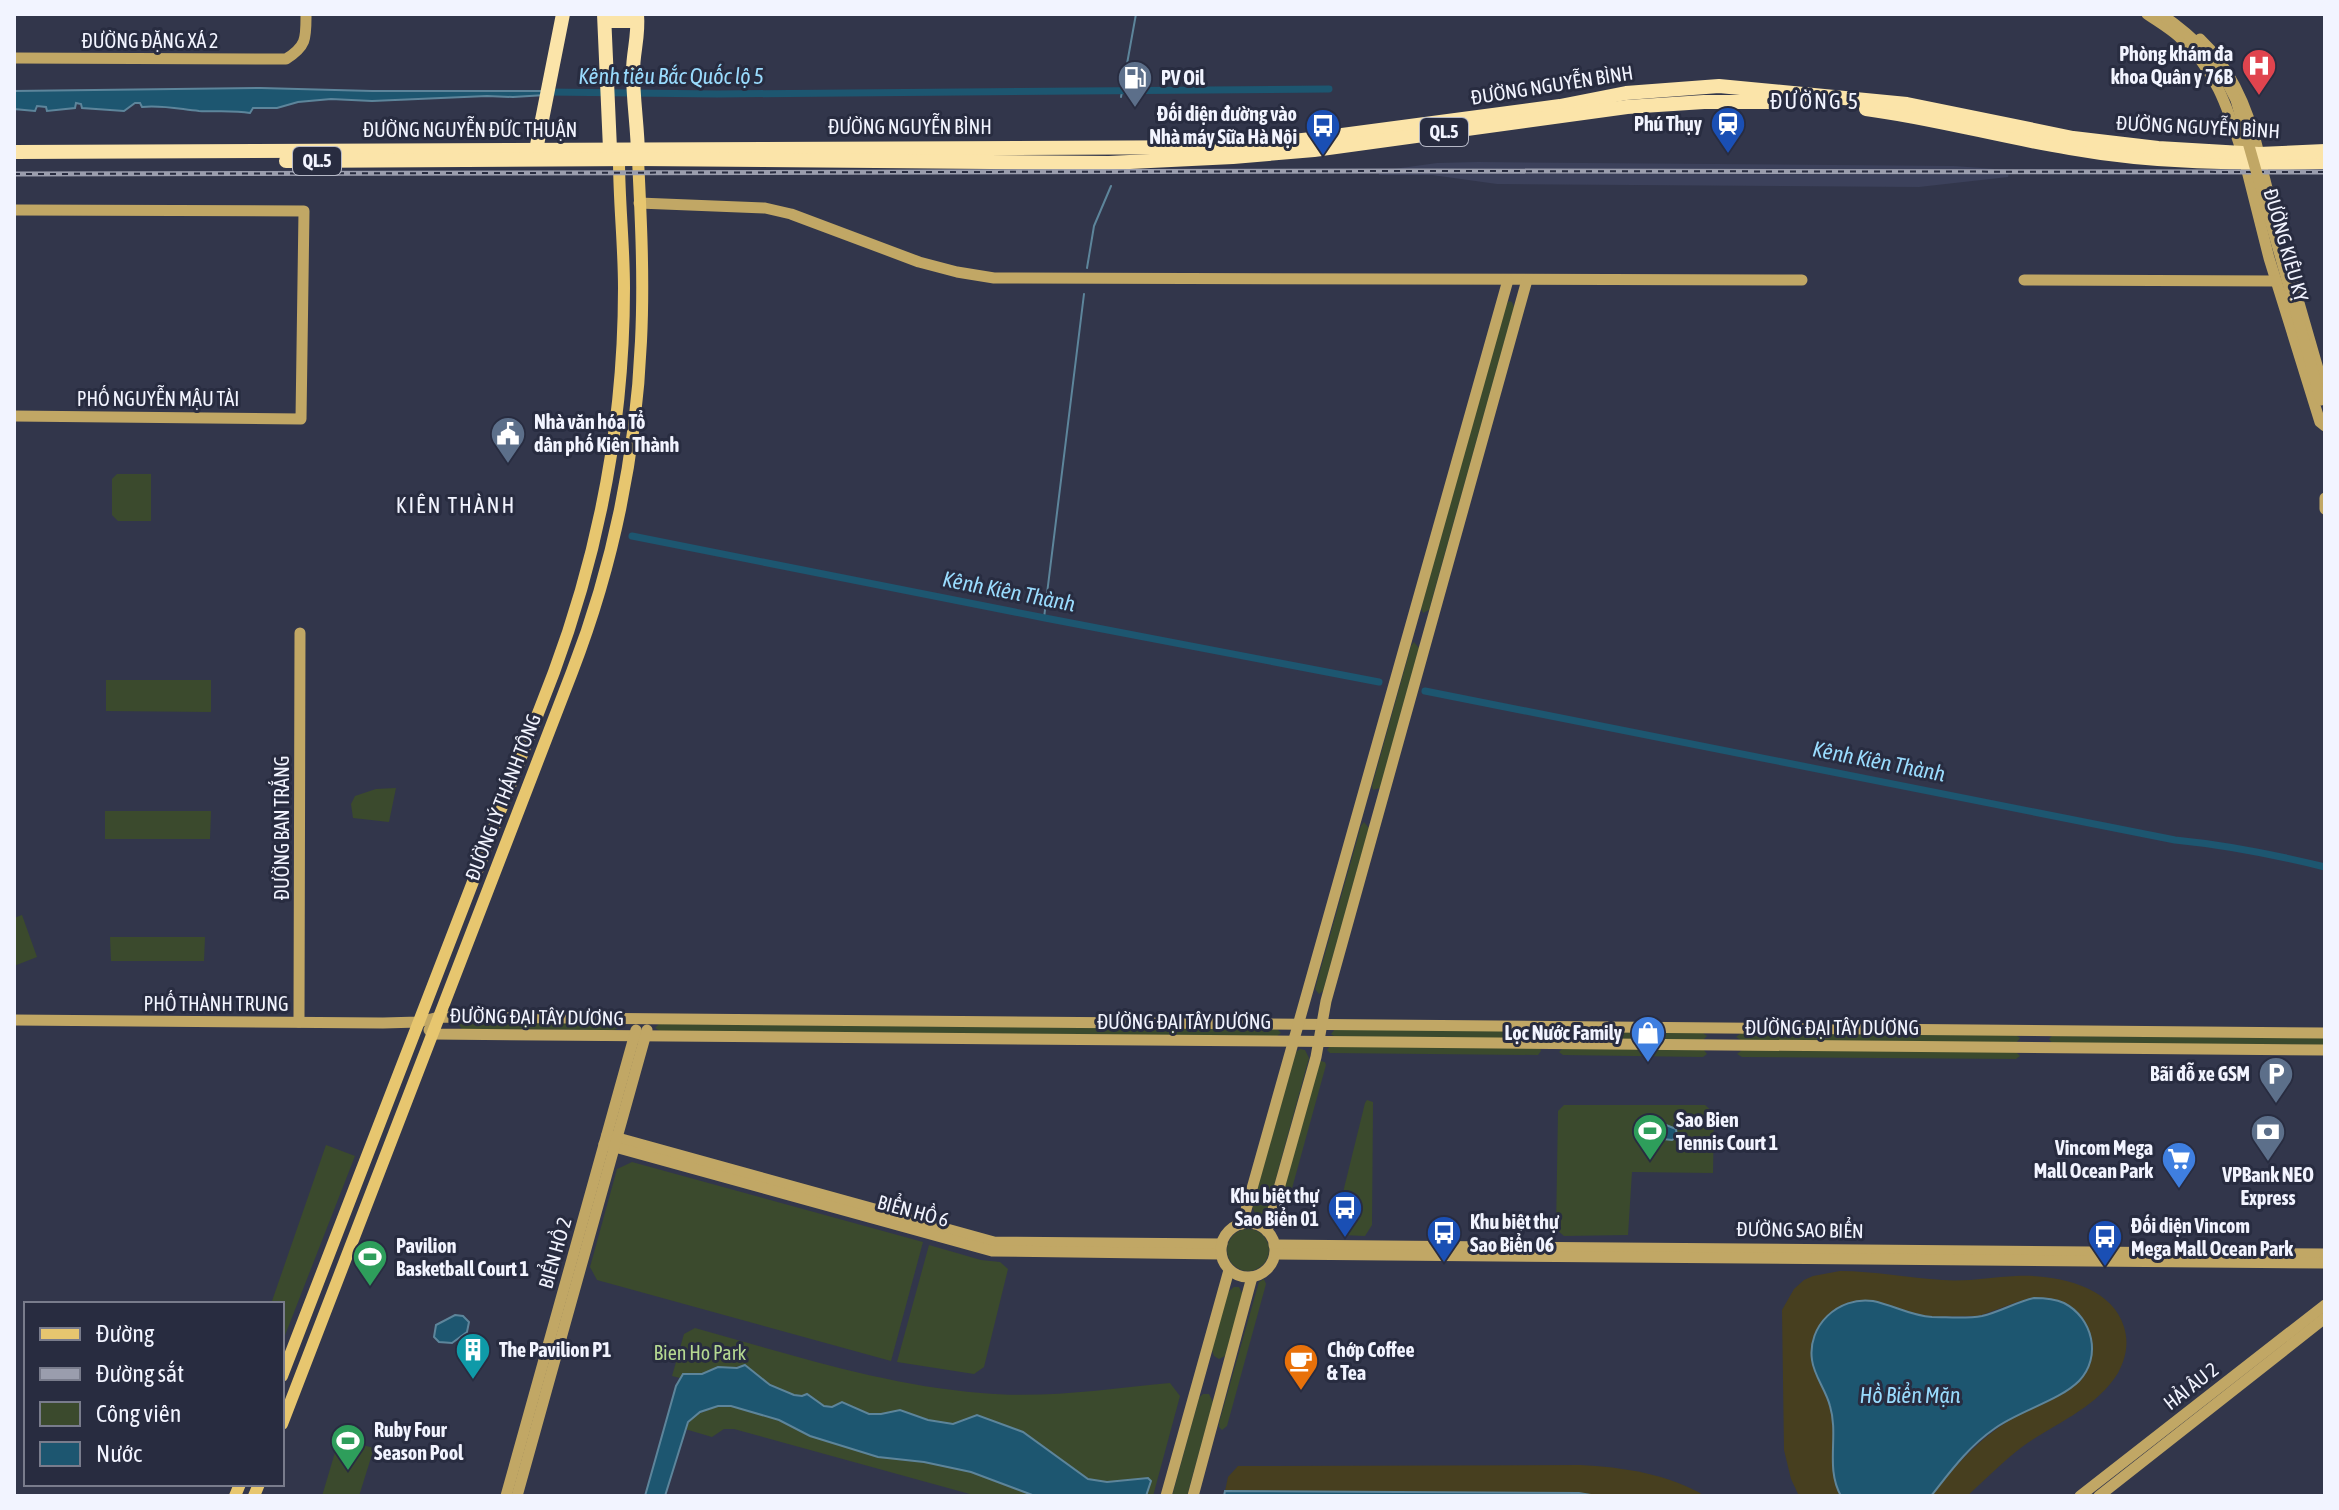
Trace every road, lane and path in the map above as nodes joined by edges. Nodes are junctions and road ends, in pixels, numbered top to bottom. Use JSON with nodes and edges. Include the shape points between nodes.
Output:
{"nodes":[{"id":1,"x":306,"y":14,"type":"edge"},
{"id":2,"x":563,"y":14,"type":"edge"},
{"id":3,"x":2147,"y":14,"type":"edge"},
{"id":4,"x":2161,"y":14,"type":"edge"},
{"id":5,"x":2169,"y":14,"type":"edge"},
{"id":6,"x":604,"y":18,"type":"edge"},
{"id":7,"x":637,"y":18,"type":"edge"},
{"id":8,"x":14,"y":58,"type":"edge"},
{"id":9,"x":1110,"y":147,"type":"junction"},
{"id":10,"x":536,"y":150,"type":"junction"},
{"id":11,"x":2325,"y":151,"type":"edge"},
{"id":12,"x":14,"y":152,"type":"edge"},
{"id":13,"x":638,"y":153,"type":"junction"},
{"id":14,"x":615,"y":154,"type":"junction"},
{"id":15,"x":2243,"y":158,"type":"junction"},
{"id":16,"x":2260,"y":159,"type":"junction"},
{"id":17,"x":14,"y":162,"type":"edge"},
{"id":18,"x":2325,"y":162,"type":"edge"},
{"id":19,"x":1109,"y":163,"type":"junction"},
{"id":20,"x":639,"y":203,"type":"junction"},
{"id":21,"x":14,"y":210,"type":"edge"},
{"id":22,"x":1508,"y":280,"type":"junction"},
{"id":23,"x":1527,"y":280,"type":"junction"},
{"id":24,"x":1802,"y":280,"type":"dead end"},
{"id":25,"x":2024,"y":280,"type":"dead end"},
{"id":26,"x":2276,"y":281,"type":"junction"},
{"id":27,"x":624,"y":300,"type":"junction"},
{"id":28,"x":642,"y":301,"type":"junction"},
{"id":29,"x":2323,"y":397,"type":"edge"},
{"id":30,"x":2325,"y":414,"type":"edge"},
{"id":31,"x":14,"y":416,"type":"edge"},
{"id":32,"x":2325,"y":426,"type":"edge"},
{"id":33,"x":2325,"y":498,"type":"edge"},
{"id":34,"x":2325,"y":509,"type":"edge"},
{"id":35,"x":1411,"y":625,"type":"junction"},
{"id":36,"x":1429,"y":630,"type":"junction"},
{"id":37,"x":300,"y":633,"type":"dead end"},
{"id":38,"x":560,"y":657,"type":"junction"},
{"id":39,"x":576,"y":662,"type":"junction"},
{"id":40,"x":1361,"y":806,"type":"junction"},
{"id":41,"x":1379,"y":811,"type":"junction"},
{"id":42,"x":439,"y":1017,"type":"junction"},
{"id":43,"x":644,"y":1019,"type":"junction"},
{"id":44,"x":14,"y":1020,"type":"edge"},
{"id":45,"x":299,"y":1022,"type":"junction"},
{"id":46,"x":419,"y":1022,"type":"junction"},
{"id":47,"x":1299,"y":1024,"type":"junction"},
{"id":48,"x":1322,"y":1025,"type":"junction"},
{"id":49,"x":2325,"y":1033,"type":"edge"},
{"id":50,"x":433,"y":1034,"type":"junction"},
{"id":51,"x":640,"y":1036,"type":"junction"},
{"id":52,"x":1294,"y":1041,"type":"junction"},
{"id":53,"x":1319,"y":1041,"type":"junction"},
{"id":54,"x":2325,"y":1050,"type":"edge"},
{"id":55,"x":610,"y":1141,"type":"junction"},
{"id":56,"x":1242,"y":1224,"type":"junction"},
{"id":57,"x":1267,"y":1231,"type":"junction"},
{"id":58,"x":1221,"y":1249,"type":"junction"},
{"id":59,"x":1275,"y":1249,"type":"junction"},
{"id":60,"x":2325,"y":1254,"type":"edge"},
{"id":61,"x":2265,"y":1258,"type":"junction"},
{"id":62,"x":2325,"y":1263,"type":"edge"},
{"id":63,"x":1229,"y":1270,"type":"junction"},
{"id":64,"x":1252,"y":1277,"type":"junction"},
{"id":65,"x":2325,"y":1305,"type":"edge"},
{"id":66,"x":2325,"y":1318,"type":"edge"},
{"id":67,"x":284,"y":1371,"type":"edge"},
{"id":68,"x":284,"y":1419,"type":"edge"},
{"id":69,"x":506,"y":1496,"type":"edge"},
{"id":70,"x":517,"y":1496,"type":"edge"},
{"id":71,"x":1166,"y":1496,"type":"edge"},
{"id":72,"x":1193,"y":1496,"type":"edge"},
{"id":73,"x":2080,"y":1496,"type":"edge"},
{"id":74,"x":2099,"y":1496,"type":"edge"}],
"edges":[{"from":1,"to":8,"type":"street","name":"ĐƯỜNG ĐẶNG XÁ 2","via":[[306,37],[299,51],[286,59]]},
{"from":2,"to":10,"type":"highway"},
{"from":3,"to":15,"type":"street","name":"ĐƯỜNG KIÊU KỴ","via":[[2178,36],[2207,70],[2226,104]]},
{"from":4,"to":29,"type":"street","bridge":true,"via":[[2218,65],[2236,100]]},
{"from":5,"to":16,"type":"street","name":"ĐƯỜNG KIÊU KỴ","via":[[2225,66]]},
{"from":6,"to":7,"type":"highway"},
{"from":6,"to":14,"type":"highway"},
{"from":7,"to":13,"type":"highway","via":[[633,85]]},
{"from":9,"to":13,"type":"highway","name":"ĐƯỜNG NGUYỄN BÌNH","number":"QL.5"},
{"from":9,"to":15,"type":"highway","name":"ĐƯỜNG NGUYỄN BÌNH","number":"QL.5","via":[[1233,147],[1626,93],[1719,86],[1907,104],[2073,138]]},
{"from":9,"to":19,"type":"highway"},
{"from":10,"to":12,"type":"highway","name":"ĐƯỜNG NGUYỄN ĐỨC THUẬN","number":"QL.5"},
{"from":10,"to":14,"type":"highway","name":"ĐƯỜNG NGUYỄN ĐỨC THUẬN","number":"QL.5"},
{"from":11,"to":16,"type":"highway","name":"ĐƯỜNG NGUYỄN BÌNH","number":"QL.5"},
{"from":13,"to":14,"type":"highway","name":"ĐƯỜNG NGUYỄN ĐỨC THUẬN","number":"QL.5"},
{"from":13,"to":19,"type":"highway","name":"ĐƯỜNG NGUYỄN BÌNH","number":"QL.5"},
{"from":13,"to":20,"type":"main road","name":"ĐƯỜNG LÝ THÁNH TÔNG"},
{"from":14,"to":17,"type":"highway","name":"ĐƯỜNG NGUYỄN ĐỨC THUẬN","number":"QL.5"},
{"from":14,"to":27,"type":"main road","name":"ĐƯỜNG LÝ THÁNH TÔNG"},
{"from":15,"to":16,"type":"highway","name":"ĐƯỜNG NGUYỄN BÌNH","number":"QL.5"},
{"from":15,"to":19,"type":"highway","name":"ĐƯỜNG NGUYỄN BÌNH","number":"QL.5","via":[[2127,156],[1904,114],[1756,101],[1627,107],[1314,150]]},
{"from":15,"to":26,"type":"street","name":"ĐƯỜNG KIÊU KỴ"},
{"from":16,"to":18,"type":"highway","name":"ĐƯỜNG NGUYỄN BÌNH","number":"QL.5"},
{"from":16,"to":29,"type":"street","name":"ĐƯỜNG KIÊU KỴ"},
{"from":20,"to":22,"type":"street","via":[[765,208],[919,262],[994,278]]},
{"from":20,"to":28,"type":"main road","name":"ĐƯỜNG LÝ THÁNH TÔNG"},
{"from":21,"to":31,"type":"street","name":"PHỐ NGUYỄN MẬU TÀI","via":[[304,211],[301,419]]},
{"from":22,"to":23,"type":"street"},
{"from":22,"to":35,"type":"street"},
{"from":23,"to":24,"type":"street"},
{"from":23,"to":36,"type":"street"},
{"from":25,"to":26,"type":"street"},
{"from":26,"to":32,"type":"street","name":"ĐƯỜNG KIÊU KỴ"},
{"from":27,"to":28,"type":"main road"},
{"from":27,"to":38,"type":"main road","name":"ĐƯỜNG LÝ THÁNH TÔNG","via":[[618,406],[605,492]]},
{"from":28,"to":39,"type":"main road","name":"ĐƯỜNG LÝ THÁNH TÔNG","via":[[628,470],[607,565]]},
{"from":29,"to":30,"type":"street","name":"ĐƯỜNG KIÊU KỴ"},
{"from":33,"to":34,"type":"street"},
{"from":35,"to":36,"type":"street"},
{"from":35,"to":40,"type":"street"},
{"from":36,"to":41,"type":"street"},
{"from":37,"to":45,"type":"street","name":"ĐƯỜNG BAN TRẮNG"},
{"from":38,"to":39,"type":"main road"},
{"from":38,"to":46,"type":"main road","name":"ĐƯỜNG LÝ THÁNH TÔNG"},
{"from":39,"to":42,"type":"main road","name":"ĐƯỜNG LÝ THÁNH TÔNG"},
{"from":40,"to":41,"type":"street"},
{"from":40,"to":47,"type":"street"},
{"from":41,"to":48,"type":"street"},
{"from":42,"to":43,"type":"street","name":"ĐƯỜNG ĐẠI TÂY DƯƠNG"},
{"from":42,"to":46,"type":"street","name":"ĐƯỜNG ĐẠI TÂY DƯƠNG"},
{"from":42,"to":50,"type":"main road","name":"ĐƯỜNG LÝ THÁNH TÔNG"},
{"from":43,"to":47,"type":"street","name":"ĐƯỜNG ĐẠI TÂY DƯƠNG"},
{"from":43,"to":51,"type":"street","name":"BIỂN HỒ 2"},
{"from":44,"to":45,"type":"street","name":"PHỐ THÀNH TRUNG"},
{"from":45,"to":46,"type":"street","name":"PHỐ THÀNH TRUNG"},
{"from":46,"to":50,"type":"street","name":"ĐƯỜNG ĐẠI TÂY DƯƠNG"},
{"from":46,"to":67,"type":"main road","name":"ĐƯỜNG LÝ THÁNH TÔNG"},
{"from":47,"to":48,"type":"street","name":"ĐƯỜNG ĐẠI TÂY DƯƠNG"},
{"from":47,"to":52,"type":"street"},
{"from":48,"to":49,"type":"street","name":"ĐƯỜNG ĐẠI TÂY DƯƠNG"},
{"from":48,"to":53,"type":"street"},
{"from":50,"to":51,"type":"street","name":"ĐƯỜNG ĐẠI TÂY DƯƠNG"},
{"from":50,"to":68,"type":"main road","name":"ĐƯỜNG LÝ THÁNH TÔNG"},
{"from":51,"to":52,"type":"street","name":"ĐƯỜNG ĐẠI TÂY DƯƠNG"},
{"from":51,"to":55,"type":"street","name":"BIỂN HỒ 2"},
{"from":52,"to":53,"type":"street","name":"ĐƯỜNG ĐẠI TÂY DƯƠNG"},
{"from":52,"to":56,"type":"street"},
{"from":53,"to":54,"type":"street","name":"ĐƯỜNG ĐẠI TÂY DƯƠNG"},
{"from":53,"to":57,"type":"street"},
{"from":55,"to":58,"type":"street","name":"BIỂN HỒ 6","via":[[992,1241]]},
{"from":55,"to":69,"type":"street","name":"BIỂN HỒ 2"},
{"from":55,"to":70,"type":"street","name":"BIỂN HỒ 2"},
{"from":56,"to":57,"type":"street"},
{"from":56,"to":58,"type":"street","via":[[1227,1233]]},
{"from":57,"to":59,"type":"street"},
{"from":58,"to":63,"type":"street"},
{"from":59,"to":61,"type":"street","name":"ĐƯỜNG SAO BIỂN"},
{"from":59,"to":64,"type":"street","via":[[1266,1271]]},
{"from":60,"to":61,"type":"street","name":"ĐƯỜNG SAO BIỂN"},
{"from":61,"to":62,"type":"street","name":"ĐƯỜNG SAO BIỂN"},
{"from":63,"to":64,"type":"street"},
{"from":63,"to":71,"type":"street"},
{"from":64,"to":72,"type":"street"},
{"from":65,"to":73,"type":"street","name":"HẢI ÂU 2"},
{"from":66,"to":74,"type":"street","name":"HẢI ÂU 2"}]}
